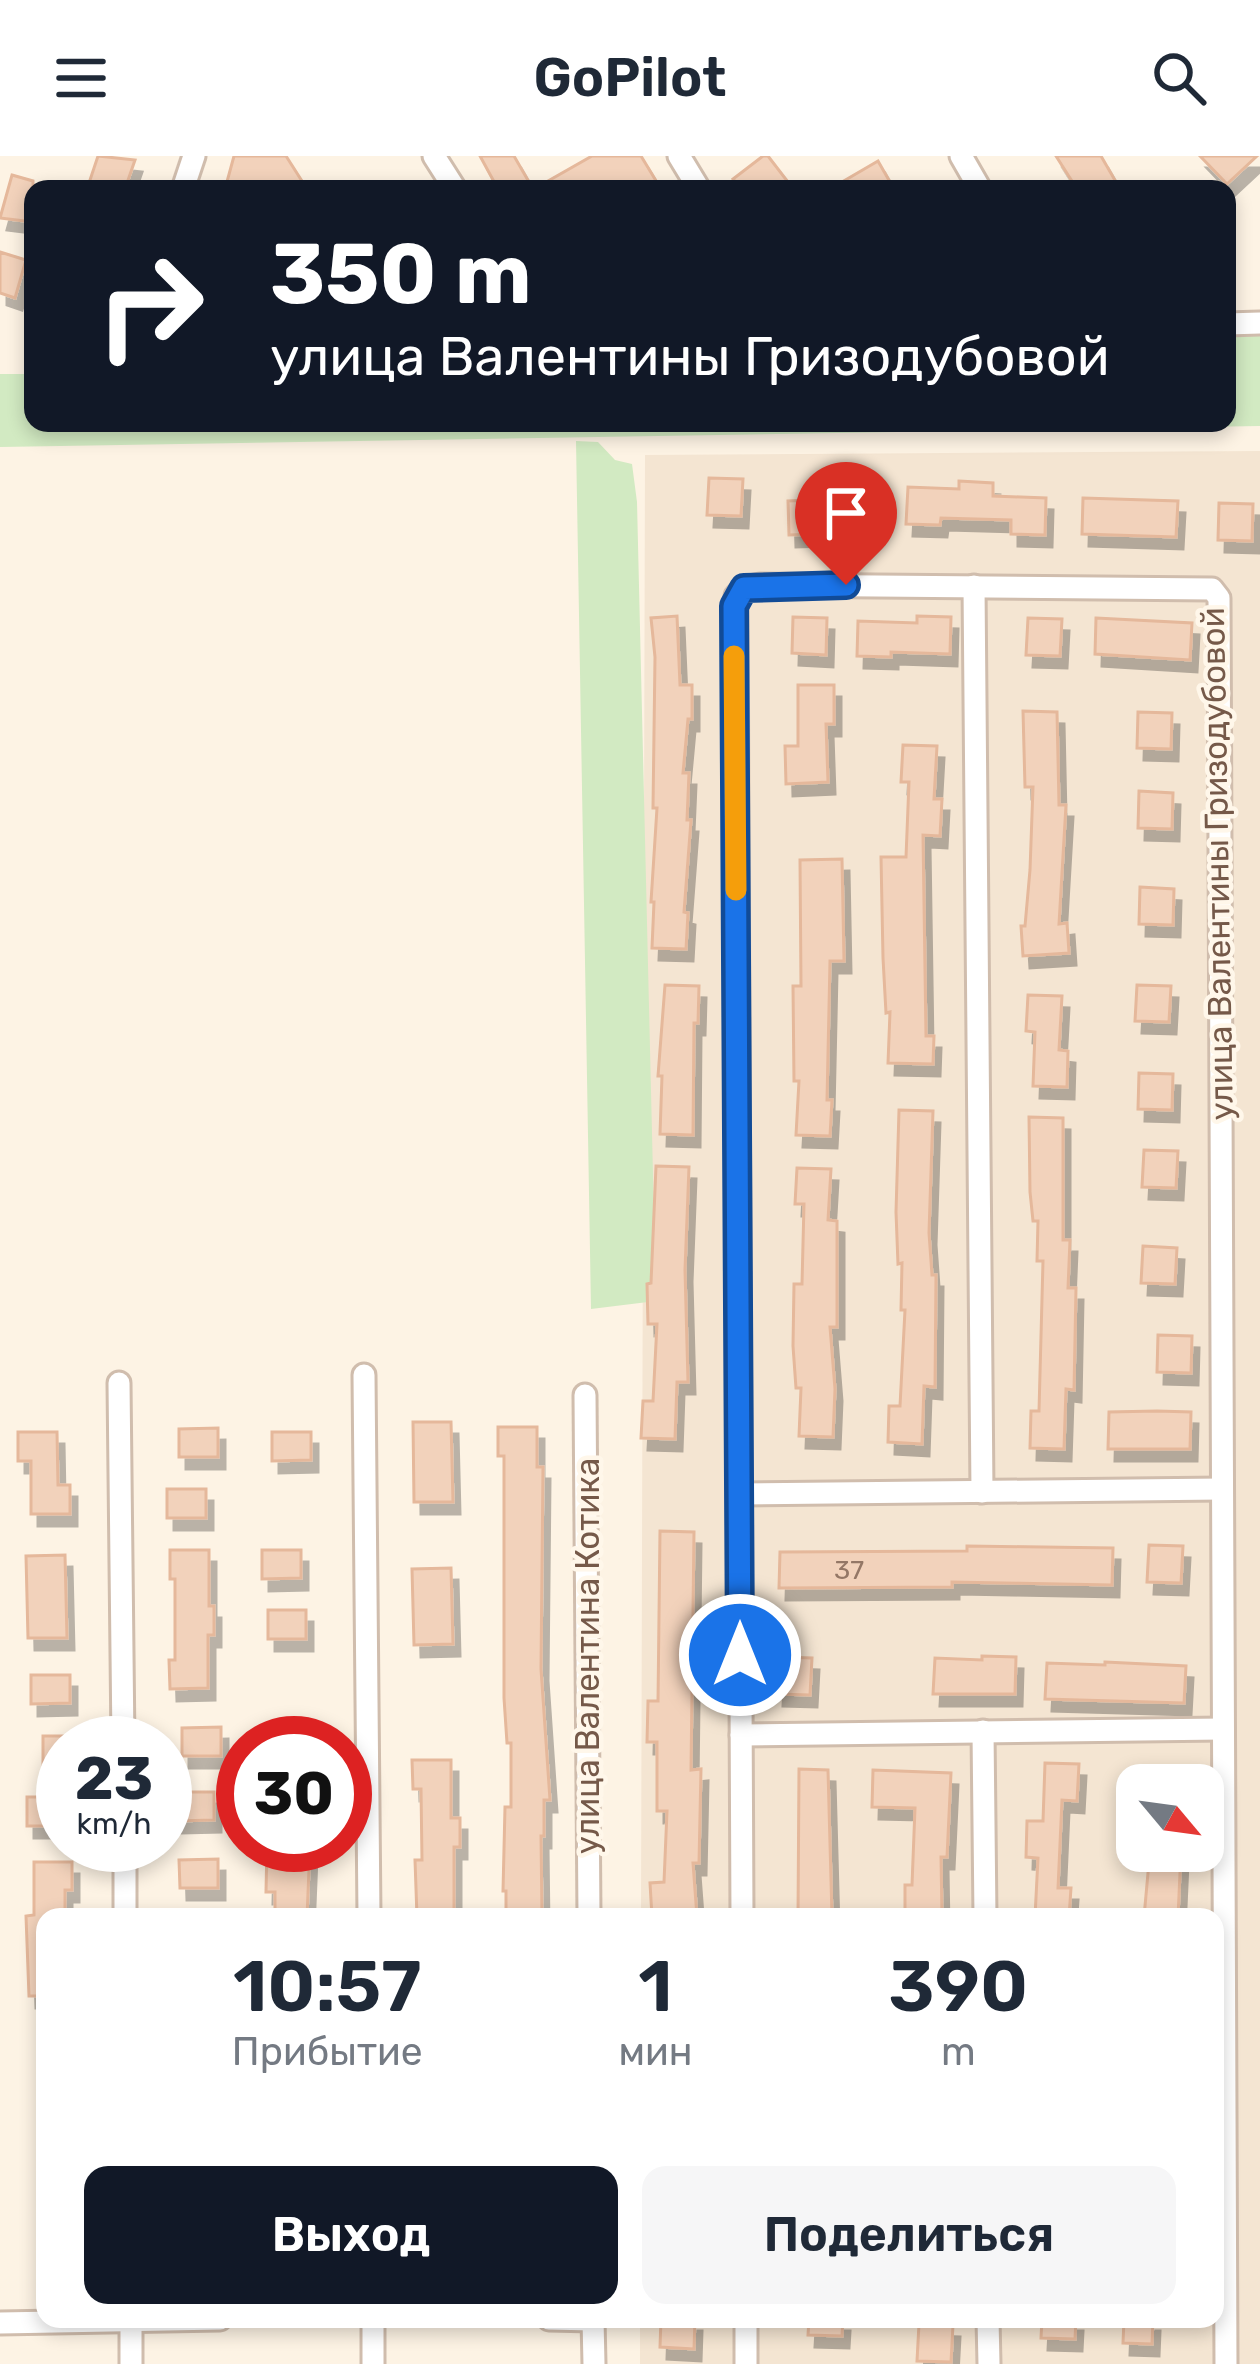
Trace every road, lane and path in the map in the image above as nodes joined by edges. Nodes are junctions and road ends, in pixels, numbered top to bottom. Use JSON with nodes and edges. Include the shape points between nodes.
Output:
{"nodes":[{"id":1,"x":974,"y":586,"type":"junction"},
{"id":2,"x":364,"y":1375,"type":"dead end"},
{"id":3,"x":118,"y":1383,"type":"dead end"},
{"id":4,"x":584,"y":1395,"type":"dead end"},
{"id":5,"x":1222,"y":1489,"type":"junction"},
{"id":6,"x":982,"y":1492,"type":"junction"},
{"id":7,"x":740,"y":1494,"type":"junction"},
{"id":8,"x":123,"y":1716,"type":"edge"},
{"id":9,"x":1223,"y":1729,"type":"junction"},
{"id":10,"x":983,"y":1731,"type":"junction"},
{"id":11,"x":741,"y":1735,"type":"junction"},
{"id":12,"x":124,"y":1872,"type":"edge"},
{"id":13,"x":125,"y":1908,"type":"edge"},
{"id":14,"x":369,"y":1908,"type":"edge"},
{"id":15,"x":589,"y":1908,"type":"edge"},
{"id":16,"x":742,"y":1908,"type":"edge"},
{"id":17,"x":985,"y":1908,"type":"edge"},
{"id":18,"x":1224,"y":1908,"type":"edge"},
{"id":19,"x":1224,"y":1941,"type":"edge"},
{"id":20,"x":36,"y":2322,"type":"edge"},
{"id":21,"x":0,"y":2323,"type":"edge"},
{"id":22,"x":130,"y":2328,"type":"edge"},
{"id":23,"x":373,"y":2328,"type":"edge"},
{"id":24,"x":592,"y":2328,"type":"edge"},
{"id":25,"x":746,"y":2328,"type":"edge"},
{"id":26,"x":988,"y":2328,"type":"edge"},
{"id":27,"x":131,"y":2364,"type":"edge"},
{"id":28,"x":374,"y":2364,"type":"edge"},
{"id":29,"x":594,"y":2364,"type":"edge"},
{"id":30,"x":746,"y":2364,"type":"edge"},
{"id":31,"x":988,"y":2364,"type":"edge"},
{"id":32,"x":1226,"y":2364,"type":"edge"}],
"edges":[{"from":1,"to":5,"type":"street","name":"улица Валентины Гризодубовой","via":[[1197,586],[1219,598]]},
{"from":1,"to":6,"type":"street"},
{"from":1,"to":7,"type":"street","name":"улица Валентины Гризодубовой","via":[[760,585],[744,588],[734,606]]},
{"from":2,"to":14,"type":"street"},
{"from":3,"to":8,"type":"street"},
{"from":4,"to":15,"type":"street","name":"улица Валентина Котика"},
{"from":5,"to":6,"type":"street"},
{"from":5,"to":9,"type":"street","name":"улица Валентины Гризодубовой"},
{"from":6,"to":7,"type":"street"},
{"from":7,"to":11,"type":"street","name":"улица Валентины Гризодубовой"},
{"from":9,"to":10,"type":"street"},
{"from":9,"to":18,"type":"street","name":"улица Валентины Гризодубовой"},
{"from":10,"to":11,"type":"street"},
{"from":10,"to":17,"type":"street"},
{"from":11,"to":16,"type":"street","name":"улица Валентины Гризодубовой"},
{"from":12,"to":13,"type":"street"},
{"from":19,"to":32,"type":"street","name":"улица Валентины Гризодубовой"},
{"from":20,"to":21,"type":"street"},
{"from":22,"to":27,"type":"street"},
{"from":23,"to":28,"type":"street"},
{"from":24,"to":29,"type":"street"},
{"from":25,"to":30,"type":"street"},
{"from":26,"to":31,"type":"street"}]}
